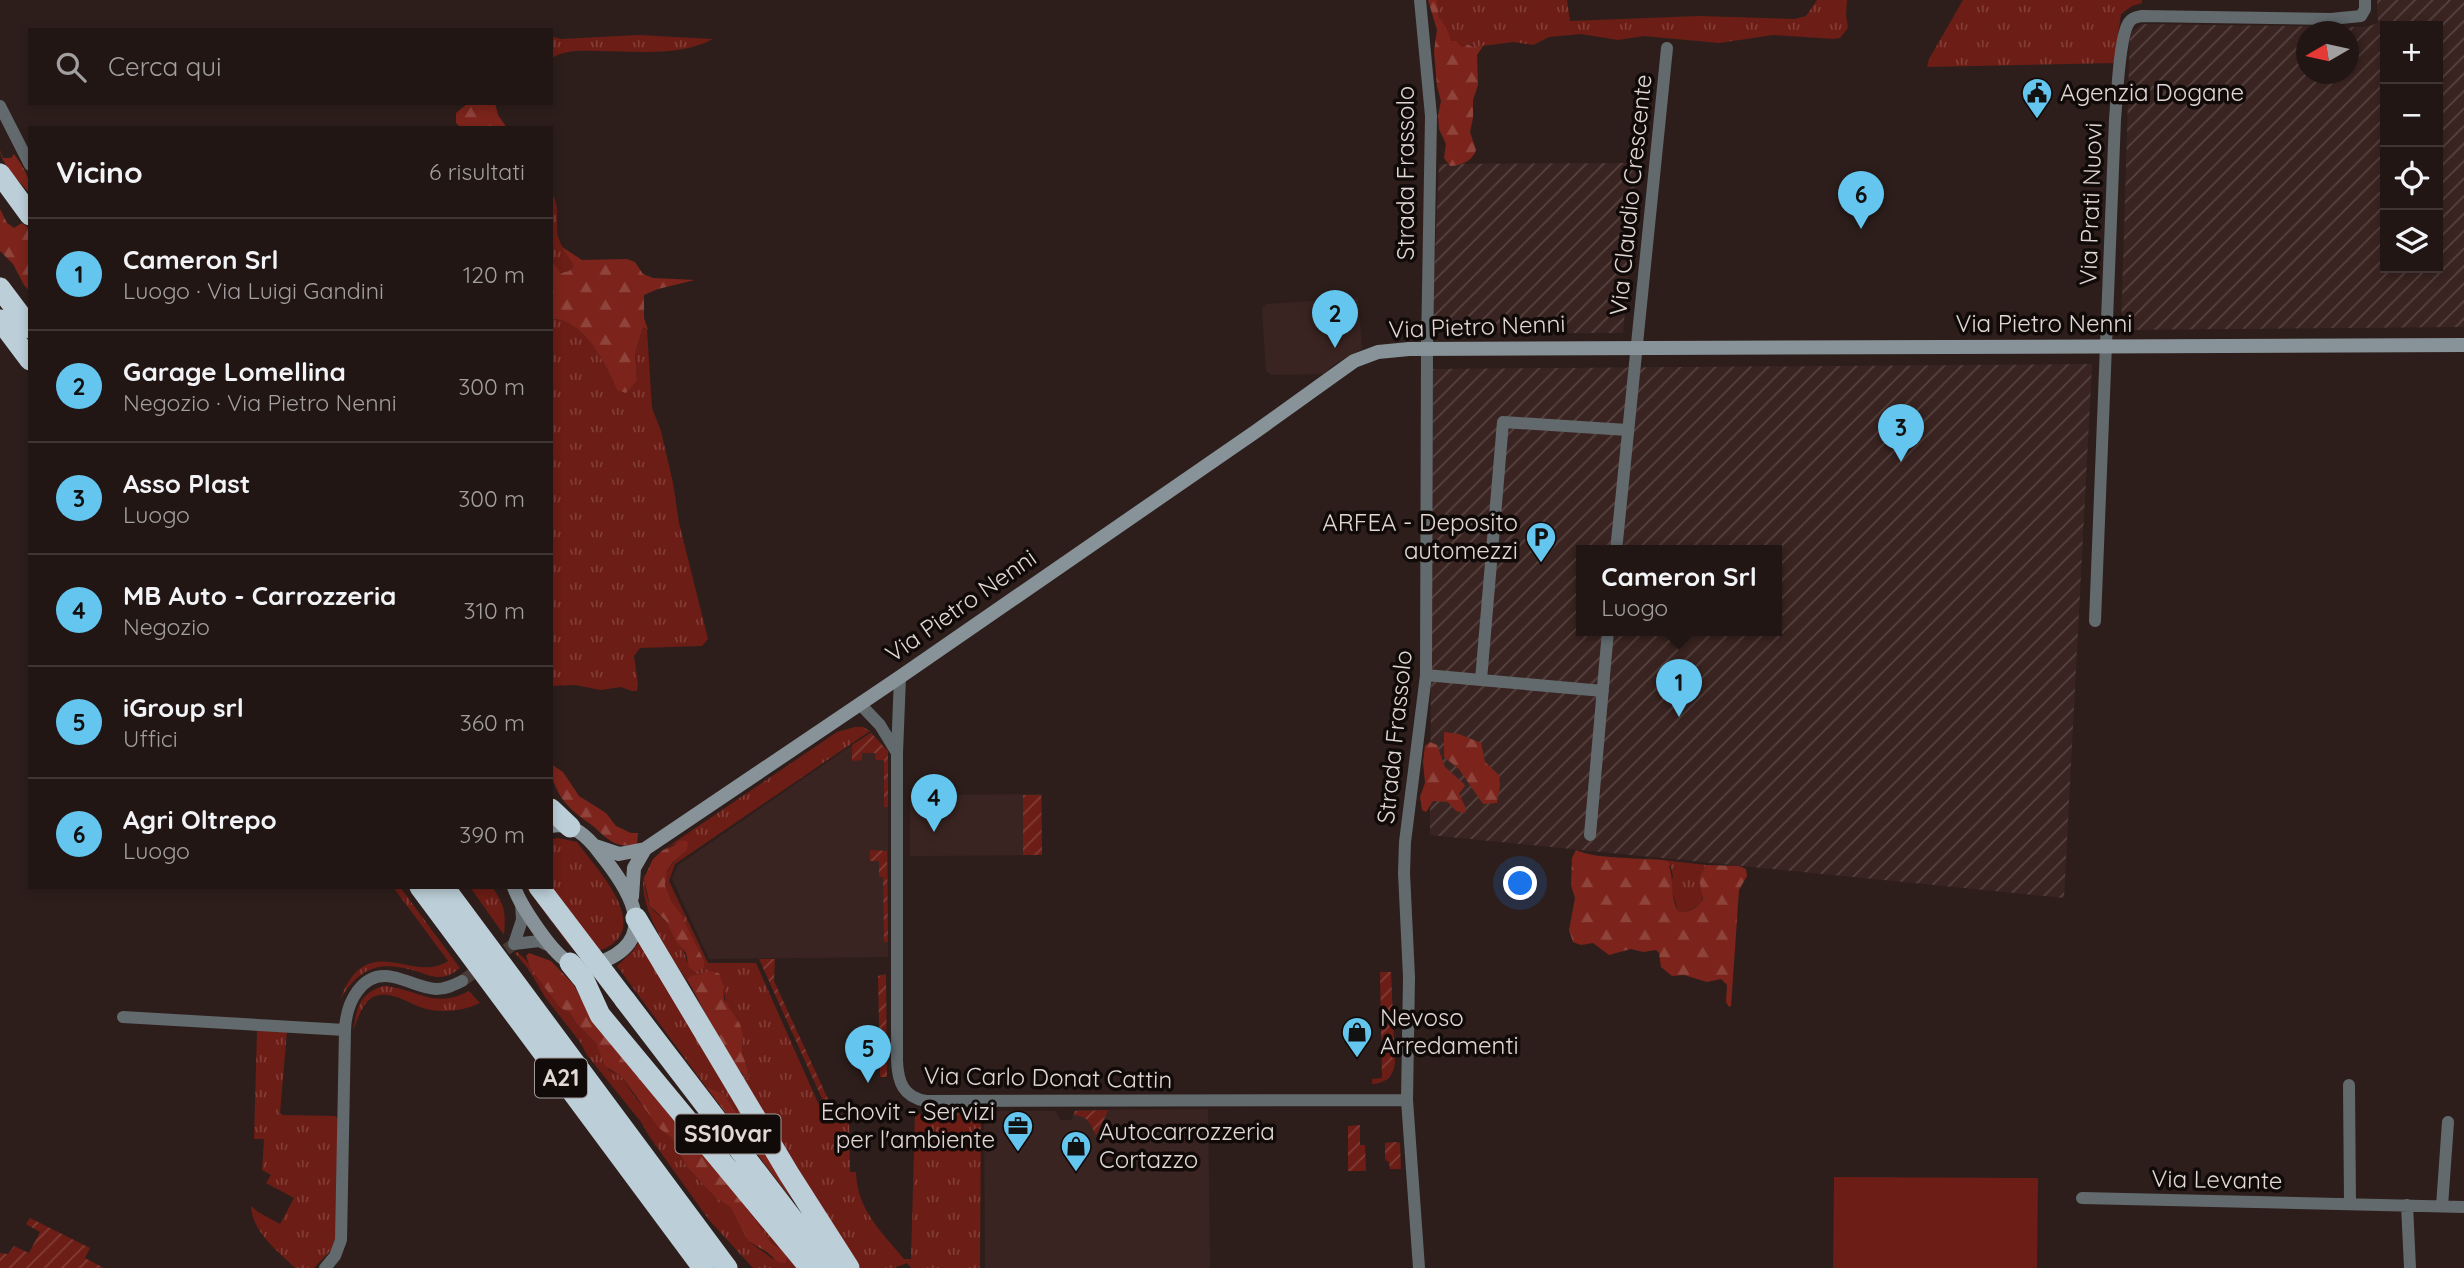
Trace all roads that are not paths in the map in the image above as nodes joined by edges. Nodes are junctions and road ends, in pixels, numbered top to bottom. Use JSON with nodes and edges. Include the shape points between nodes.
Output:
{"nodes":[{"id":1,"x":1419,"y":0,"type":"edge"},
{"id":2,"x":2365,"y":0,"type":"edge"},
{"id":3,"x":1667,"y":48,"type":"dead end"},
{"id":4,"x":0,"y":106,"type":"edge"},
{"id":5,"x":28,"y":161,"type":"edge"},
{"id":6,"x":0,"y":174,"type":"edge"},
{"id":7,"x":28,"y":212,"type":"edge"},
{"id":8,"x":0,"y":288,"type":"edge"},
{"id":9,"x":0,"y":320,"type":"edge"},
{"id":10,"x":28,"y":325,"type":"edge"},
{"id":11,"x":2464,"y":345,"type":"edge"},
{"id":12,"x":1636,"y":346,"type":"junction"},
{"id":13,"x":2106,"y":347,"type":"junction"},
{"id":14,"x":1427,"y":348,"type":"junction"},
{"id":15,"x":28,"y":357,"type":"edge"},
{"id":16,"x":1627,"y":430,"type":"junction"},
{"id":17,"x":1617,"y":545,"type":"edge"},
{"id":18,"x":2095,"y":621,"type":"dead end"},
{"id":19,"x":1608,"y":636,"type":"edge"},
{"id":20,"x":1426,"y":675,"type":"junction"},
{"id":21,"x":900,"y":677,"type":"junction"},
{"id":22,"x":1481,"y":680,"type":"junction"},
{"id":23,"x":1603,"y":691,"type":"junction"},
{"id":24,"x":860,"y":704,"type":"junction"},
{"id":25,"x":897,"y":753,"type":"junction"},
{"id":26,"x":561,"y":826,"type":"edge"},
{"id":27,"x":1590,"y":835,"type":"dead end"},
{"id":28,"x":594,"y":846,"type":"junction"},
{"id":29,"x":645,"y":849,"type":"junction"},
{"id":30,"x":421,"y":889,"type":"edge"},
{"id":31,"x":445,"y":889,"type":"edge"},
{"id":32,"x":515,"y":889,"type":"edge"},
{"id":33,"x":542,"y":889,"type":"edge"},
{"id":34,"x":521,"y":903,"type":"junction"},
{"id":35,"x":634,"y":909,"type":"junction"},
{"id":36,"x":553,"y":947,"type":"junction"},
{"id":37,"x":570,"y":963,"type":"junction"},
{"id":38,"x":462,"y":981,"type":"tunnel mouth"},
{"id":39,"x":123,"y":1017,"type":"dead end"},
{"id":40,"x":345,"y":1030,"type":"junction"},
{"id":41,"x":2349,"y":1085,"type":"dead end"},
{"id":42,"x":1407,"y":1100,"type":"junction"},
{"id":43,"x":2448,"y":1122,"type":"dead end"},
{"id":44,"x":2082,"y":1198,"type":"dead end"},
{"id":45,"x":2350,"y":1204,"type":"junction"},
{"id":46,"x":2407,"y":1205,"type":"junction"},
{"id":47,"x":2442,"y":1206,"type":"junction"},
{"id":48,"x":2464,"y":1207,"type":"edge"},
{"id":49,"x":325,"y":1268,"type":"edge"},
{"id":50,"x":703,"y":1268,"type":"edge"},
{"id":51,"x":727,"y":1268,"type":"edge"},
{"id":52,"x":810,"y":1268,"type":"edge"},
{"id":53,"x":830,"y":1268,"type":"edge"},
{"id":54,"x":849,"y":1268,"type":"edge"},
{"id":55,"x":1419,"y":1268,"type":"edge"},
{"id":56,"x":2410,"y":1268,"type":"edge"}],
"edges":[{"from":1,"to":14,"type":"street","name":"Strada Frassolo","via":[[1431,116]]},
{"from":2,"to":13,"type":"street","name":"Via Prati Nuovi","via":[[2365,9],[2356,17],[2142,16],[2127,25],[2115,119]]},
{"from":3,"to":12,"type":"street","name":"Via Claudio Crescente"},
{"from":4,"to":5,"type":"street"},
{"from":6,"to":7,"type":"highway"},
{"from":8,"to":10,"type":"highway"},
{"from":9,"to":15,"type":"highway"},
{"from":11,"to":13,"type":"street","name":"Via Pietro Nenni"},
{"from":12,"to":13,"type":"street","name":"Via Pietro Nenni"},
{"from":12,"to":14,"type":"street","name":"Via Pietro Nenni"},
{"from":12,"to":16,"type":"street","name":"Via Claudio Crescente"},
{"from":13,"to":18,"type":"street"},
{"from":14,"to":20,"type":"street","name":"Strada Frassolo"},
{"from":14,"to":21,"type":"street","name":"Via Pietro Nenni","via":[[1378,352],[1354,361]]},
{"from":16,"to":17,"type":"street","name":"Via Claudio Crescente"},
{"from":16,"to":22,"type":"street","via":[[1503,422]]},
{"from":19,"to":23,"type":"street"},
{"from":20,"to":22,"type":"street"},
{"from":20,"to":42,"type":"street","name":"Strada Frassolo","via":[[1405,842]]},
{"from":21,"to":24,"type":"street","name":"Via Pietro Nenni"},
{"from":21,"to":25,"type":"street","name":"Via Carlo Donat Cattin"},
{"from":22,"to":23,"type":"street"},
{"from":23,"to":27,"type":"street"},
{"from":24,"to":25,"type":"street"},
{"from":24,"to":29,"type":"street","name":"Via Pietro Nenni"},
{"from":25,"to":42,"type":"street","name":"Via Carlo Donat Cattin","via":[[897,1061],[901,1086],[909,1095],[926,1101]]},
{"from":26,"to":28,"type":"street","via":[[580,832]]},
{"from":28,"to":29,"type":"street","name":"Via Pietro Nenni","via":[[619,854]]},
{"from":28,"to":35,"type":"street"},
{"from":29,"to":35,"type":"street","via":[[632,879]]},
{"from":30,"to":50,"type":"highway","number":"A21"},
{"from":31,"to":51,"type":"highway","number":"A21"},
{"from":32,"to":34,"type":"street"},
{"from":33,"to":53,"type":"highway","number":"SS10var","bridge":true},
{"from":34,"to":36,"type":"street"},
{"from":34,"to":36,"type":"street","via":[[522,920],[514,944],[538,941]]},
{"from":35,"to":37,"type":"street","via":[[634,931],[614,956],[599,964]]},
{"from":35,"to":54,"type":"highway"},
{"from":36,"to":37,"type":"street"},
{"from":37,"to":52,"type":"highway","via":[[605,1022]]},
{"from":38,"to":40,"type":"street","via":[[437,989],[391,976],[368,982],[350,1000]]},
{"from":39,"to":40,"type":"street"},
{"from":40,"to":49,"type":"street","via":[[341,1240]]},
{"from":41,"to":45,"type":"street"},
{"from":42,"to":55,"type":"street","name":"Strada Frassolo"},
{"from":43,"to":47,"type":"street"},
{"from":44,"to":45,"type":"street","name":"Via Levante"},
{"from":45,"to":46,"type":"street","name":"Via Levante"},
{"from":46,"to":47,"type":"street","name":"Via Levante"},
{"from":46,"to":56,"type":"street"},
{"from":47,"to":48,"type":"street","name":"Via Levante"}]}
